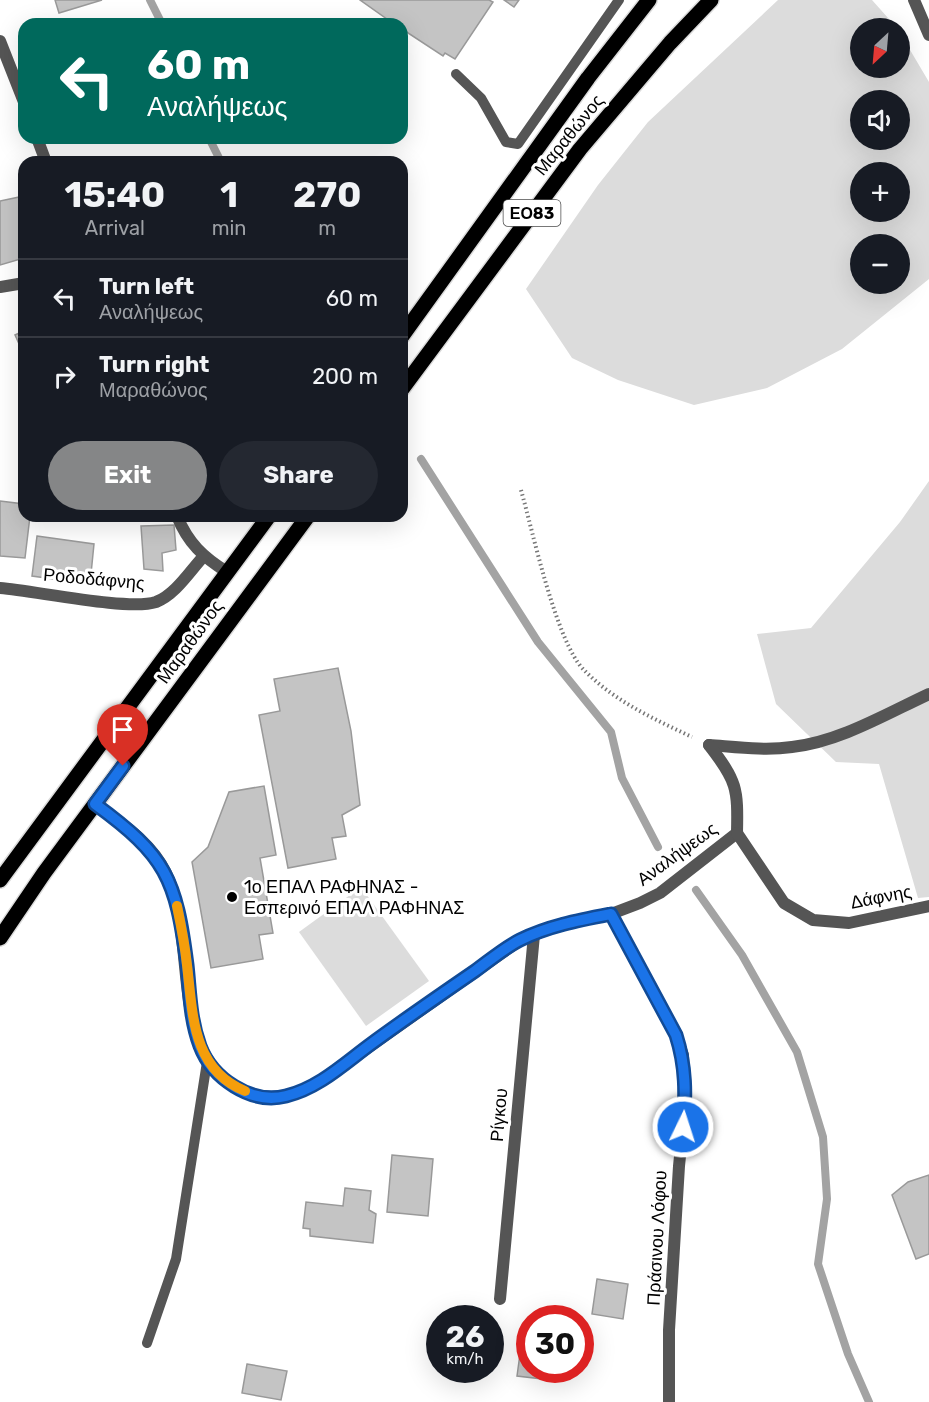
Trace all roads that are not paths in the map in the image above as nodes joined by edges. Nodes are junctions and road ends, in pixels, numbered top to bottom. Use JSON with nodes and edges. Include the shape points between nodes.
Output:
{"nodes":[{"id":1,"x":619,"y":0,"type":"edge"},
{"id":2,"x":648,"y":0,"type":"edge"},
{"id":3,"x":711,"y":0,"type":"edge"},
{"id":4,"x":914,"y":0,"type":"edge"},
{"id":5,"x":929,"y":35,"type":"edge"},
{"id":6,"x":0,"y":41,"type":"edge"},
{"id":7,"x":456,"y":74,"type":"dead end"},
{"id":8,"x":18,"y":87,"type":"edge"},
{"id":9,"x":18,"y":284,"type":"edge"},
{"id":10,"x":0,"y":287,"type":"edge"},
{"id":11,"x":408,"y":328,"type":"edge"},
{"id":12,"x":408,"y":381,"type":"edge"},
{"id":13,"x":179,"y":522,"type":"edge"},
{"id":14,"x":264,"y":522,"type":"edge"},
{"id":15,"x":304,"y":522,"type":"edge"},
{"id":16,"x":203,"y":557,"type":"junction"},
{"id":17,"x":227,"y":572,"type":"junction"},
{"id":18,"x":0,"y":588,"type":"edge"},
{"id":19,"x":929,"y":694,"type":"edge"},
{"id":20,"x":95,"y":804,"type":"junction"},
{"id":21,"x":737,"y":833,"type":"junction"},
{"id":22,"x":0,"y":880,"type":"edge"},
{"id":23,"x":929,"y":906,"type":"edge"},
{"id":24,"x":611,"y":914,"type":"junction"},
{"id":25,"x":534,"y":935,"type":"junction"},
{"id":26,"x":0,"y":938,"type":"edge"},
{"id":27,"x":207,"y":1062,"type":"junction"},
{"id":28,"x":500,"y":1299,"type":"dead end"},
{"id":29,"x":147,"y":1343,"type":"dead end"},
{"id":30,"x":669,"y":1402,"type":"edge"}],
"edges":[{"from":1,"to":7,"type":"lane","via":[[518,144],[506,142],[481,98]]},
{"from":2,"to":11,"type":"main road","name":"Μαραθώνος","number":"ΕΟ83"},
{"from":3,"to":12,"type":"main road","name":"Μαραθώνος","number":"ΕΟ83","via":[[670,42],[580,149]]},
{"from":4,"to":5,"type":"street"},
{"from":6,"to":8,"type":"street"},
{"from":9,"to":10,"type":"street"},
{"from":13,"to":16,"type":"street"},
{"from":14,"to":17,"type":"main road","name":"Μαραθώνος"},
{"from":15,"to":20,"type":"main road","name":"Μαραθώνος"},
{"from":16,"to":17,"type":"street"},
{"from":16,"to":18,"type":"street","name":"Ροδοδάφνης","via":[[169,594],[156,602],[132,604]]},
{"from":17,"to":22,"type":"main road","name":"Μαραθώνος"},
{"from":19,"to":21,"type":"street","via":[[838,735],[792,747],[709,745],[730,772],[737,790]]},
{"from":20,"to":26,"type":"main road","name":"Μαραθώνος"},
{"from":20,"to":27,"type":"street","name":"Αναλήψεως","via":[[147,846],[166,873],[178,908],[190,1010]]},
{"from":21,"to":23,"type":"street","name":"Δάφνης","via":[[784,903],[813,920],[849,923]]},
{"from":21,"to":24,"type":"street","name":"Αναλήψεως","via":[[660,893]]},
{"from":24,"to":25,"type":"street","name":"Αναλήψεως","via":[[561,924]]},
{"from":24,"to":30,"type":"street","name":"Πράσινου Λόφου","via":[[683,1055],[685,1107],[669,1330]]},
{"from":25,"to":27,"type":"street","name":"Αναλήψεως","via":[[519,940],[299,1092],[266,1098],[252,1094],[235,1087]]},
{"from":25,"to":28,"type":"street","name":"Ρίγκου"},
{"from":27,"to":29,"type":"lane","via":[[176,1259]]}]}
